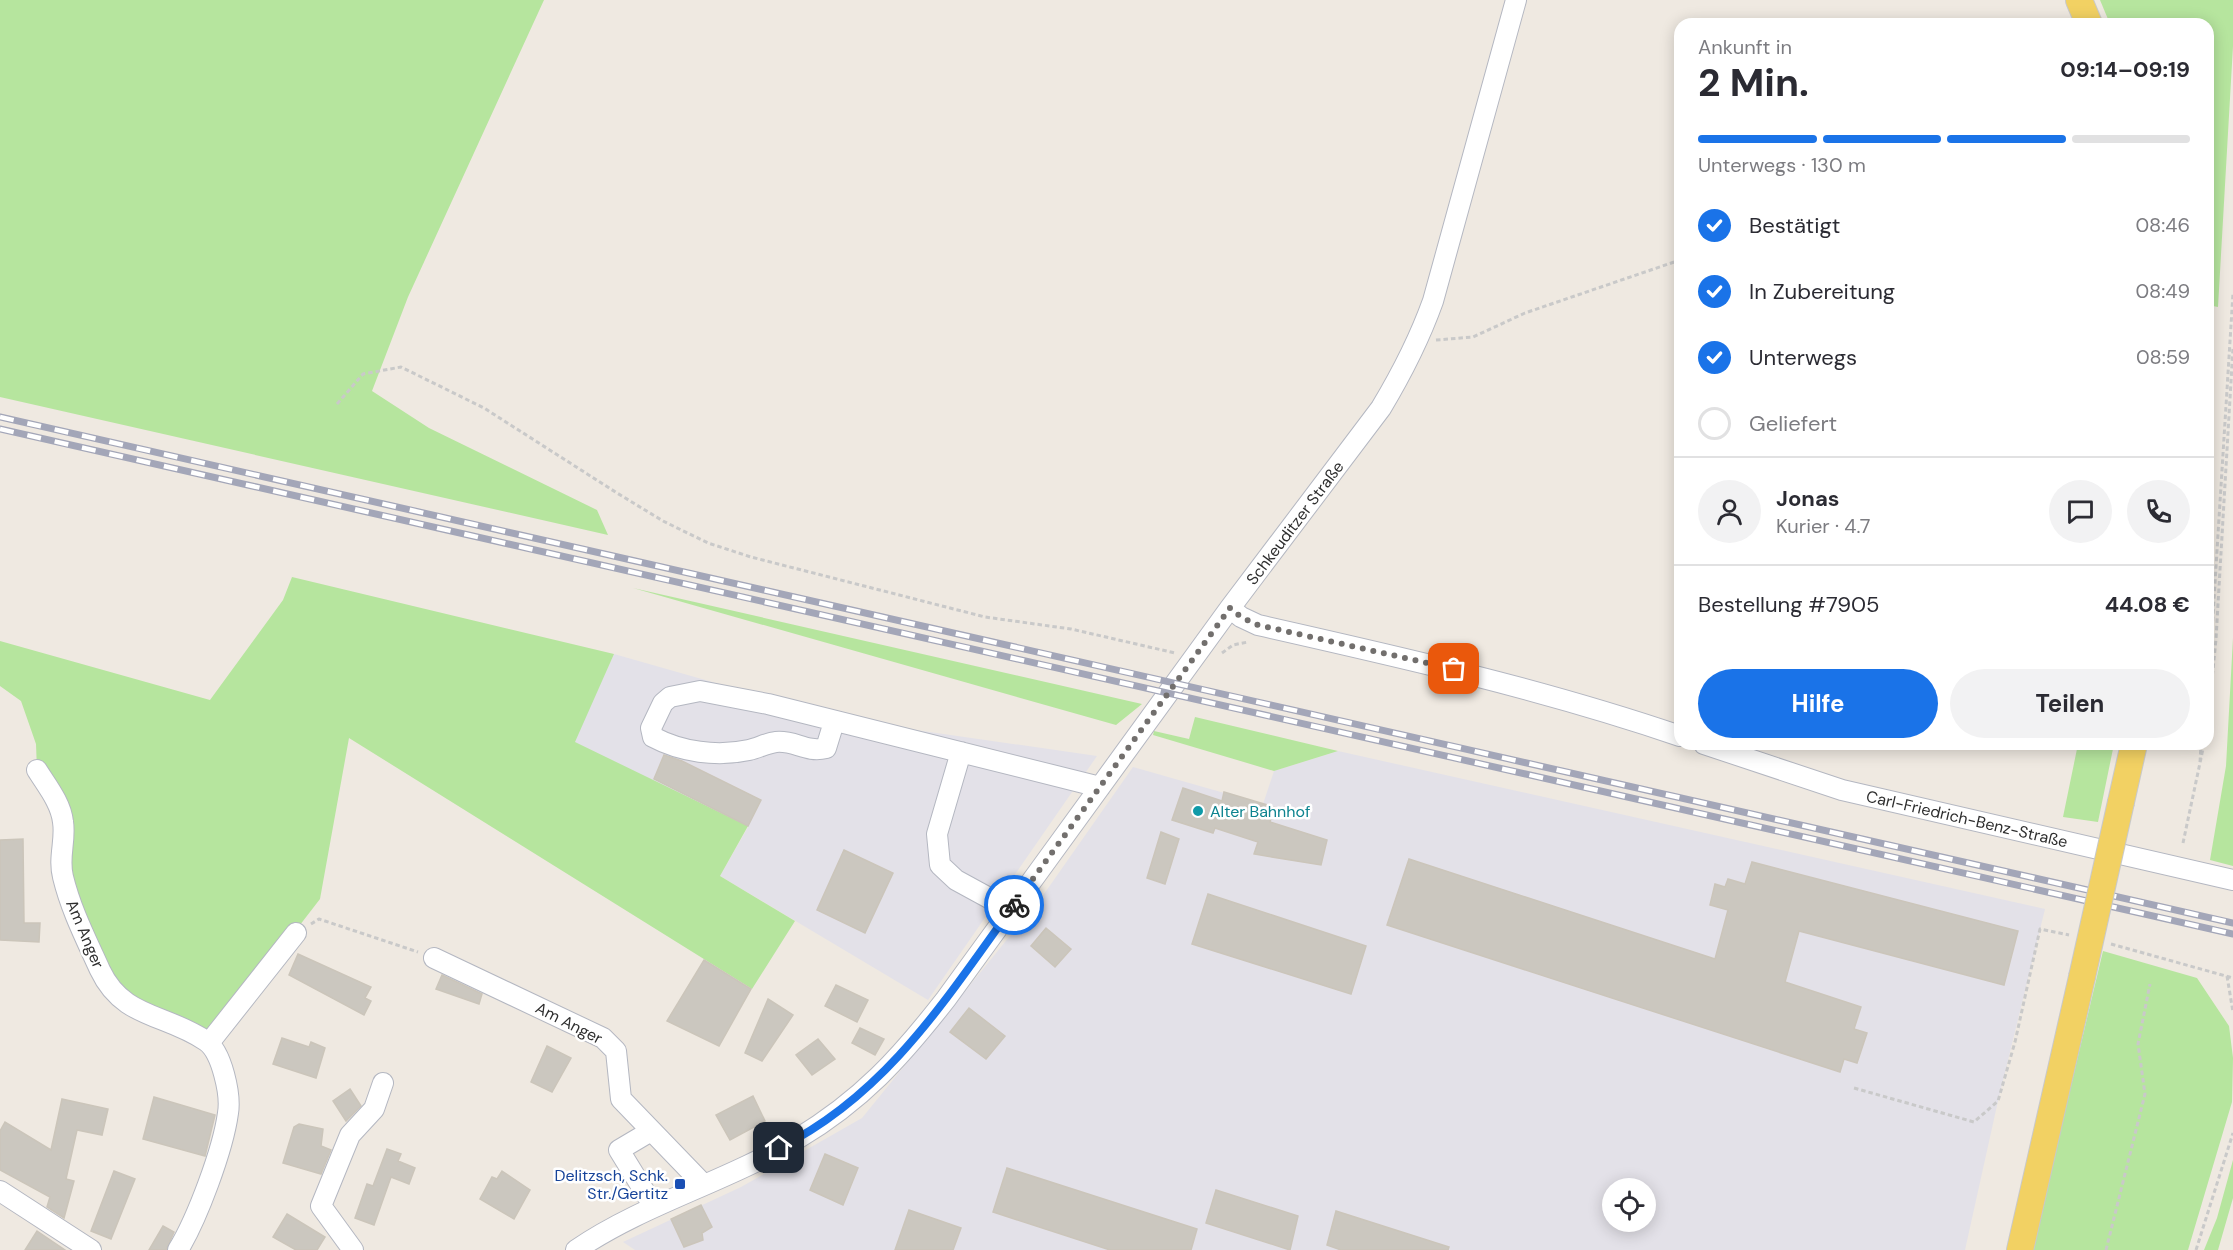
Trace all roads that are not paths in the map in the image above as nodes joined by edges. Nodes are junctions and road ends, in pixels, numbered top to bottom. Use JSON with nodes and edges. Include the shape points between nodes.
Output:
{"nodes":[{"id":1,"x":1516,"y":0,"type":"edge"},
{"id":2,"x":2079,"y":0,"type":"edge"},
{"id":3,"x":2087,"y":18,"type":"edge"},
{"id":4,"x":1230,"y":608,"type":"junction"},
{"id":5,"x":834,"y":722,"type":"junction"},
{"id":6,"x":1674,"y":734,"type":"edge"},
{"id":7,"x":1722,"y":750,"type":"edge"},
{"id":8,"x":2133,"y":750,"type":"edge"},
{"id":9,"x":961,"y":753,"type":"junction"},
{"id":10,"x":37,"y":770,"type":"dead end"},
{"id":11,"x":1100,"y":787,"type":"junction"},
{"id":12,"x":2233,"y":880,"type":"edge"},
{"id":13,"x":1011,"y":910,"type":"junction"},
{"id":14,"x":296,"y":933,"type":"road end"},
{"id":15,"x":434,"y":958,"type":"road end"},
{"id":16,"x":209,"y":1043,"type":"junction"},
{"id":17,"x":383,"y":1083,"type":"dead end"},
{"id":18,"x":651,"y":1131,"type":"junction"},
{"id":19,"x":703,"y":1185,"type":"junction"},
{"id":20,"x":0,"y":1191,"type":"edge"},
{"id":21,"x":654,"y":1207,"type":"junction"},
{"id":22,"x":91,"y":1250,"type":"edge"},
{"id":23,"x":178,"y":1250,"type":"edge"},
{"id":24,"x":353,"y":1250,"type":"edge"},
{"id":25,"x":576,"y":1250,"type":"edge"},
{"id":26,"x":2020,"y":1250,"type":"edge"}],
"edges":[{"from":1,"to":4,"type":"street","name":"Schkeuditzer Straße","via":[[1419,340],[1381,408]]},
{"from":2,"to":3,"type":"main road"},
{"from":4,"to":6,"type":"street","via":[[1258,625],[1487,678],[1588,705]]},
{"from":4,"to":11,"type":"street","name":"Schkeuditzer Straße"},
{"from":5,"to":5,"type":"street","via":[[738,697],[700,692],[670,697],[651,728],[653,737],[671,747],[695,752],[747,751],[776,742],[814,751],[826,748]]},
{"from":5,"to":9,"type":"street"},
{"from":7,"to":12,"type":"street","name":"Carl-Friedrich-Benz-Straße","via":[[1842,790]]},
{"from":8,"to":26,"type":"main road","bridge":true},
{"from":9,"to":11,"type":"street"},
{"from":9,"to":13,"type":"street","via":[[937,834],[939,865],[956,880]]},
{"from":10,"to":16,"type":"street","name":"Am Anger","via":[[57,801],[64,823],[62,874],[73,912],[109,988],[124,1003]]},
{"from":11,"to":13,"type":"street","name":"Schkeuditzer Straße"},
{"from":13,"to":19,"type":"street","name":"Schkeuditzer Straße","via":[[922,1030],[872,1086],[796,1140]]},
{"from":14,"to":16,"type":"street"},
{"from":15,"to":18,"type":"street","name":"Am Anger","via":[[603,1038],[616,1051],[621,1099]]},
{"from":16,"to":23,"type":"street","via":[[225,1075],[229,1112],[205,1188]]},
{"from":17,"to":24,"type":"street","via":[[374,1108],[350,1135],[321,1206]]},
{"from":18,"to":19,"type":"street","name":"Am Anger"},
{"from":18,"to":21,"type":"street","via":[[619,1150]]},
{"from":19,"to":21,"type":"street","name":"Schkeuditzer Straße"},
{"from":20,"to":22,"type":"street"},
{"from":21,"to":25,"type":"street","name":"Schkeuditzer Straße"}]}
